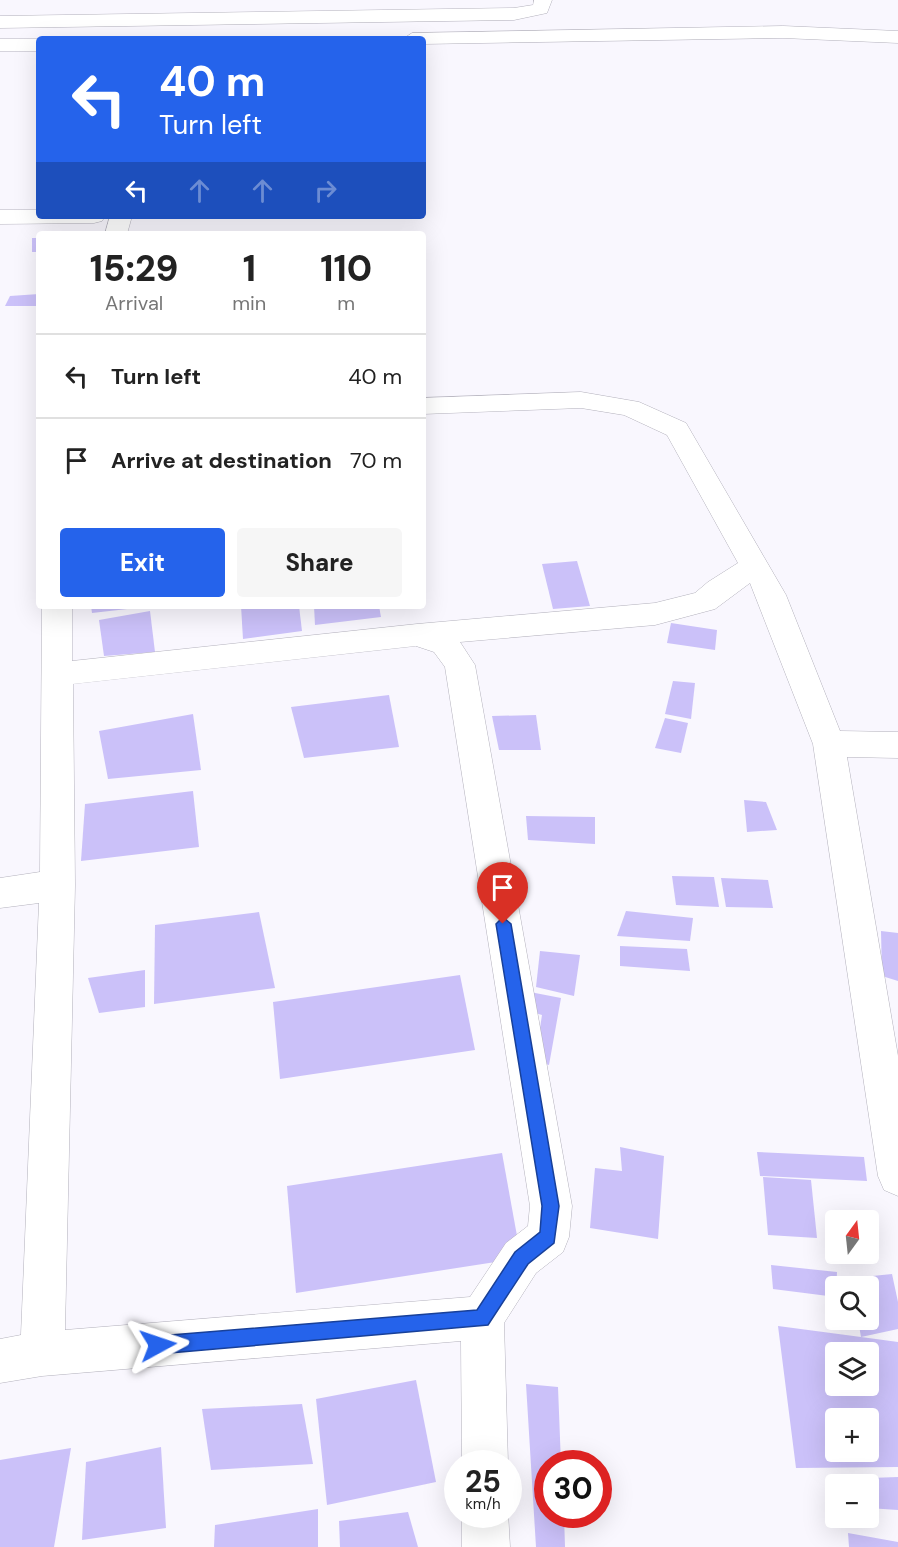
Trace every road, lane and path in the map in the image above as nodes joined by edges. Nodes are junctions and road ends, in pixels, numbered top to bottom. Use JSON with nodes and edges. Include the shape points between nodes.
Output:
{"nodes":[{"id":1,"x":543,"y":0,"type":"edge"},
{"id":2,"x":253,"y":9,"type":"edge"},
{"id":3,"x":0,"y":22,"type":"edge"},
{"id":4,"x":898,"y":37,"type":"edge"},
{"id":5,"x":426,"y":39,"type":"edge"},
{"id":6,"x":0,"y":45,"type":"edge"},
{"id":7,"x":36,"y":45,"type":"edge"},
{"id":8,"x":0,"y":217,"type":"edge"},
{"id":9,"x":36,"y":217,"type":"edge"},
{"id":10,"x":426,"y":406,"type":"edge"},
{"id":11,"x":754,"y":567,"type":"junction"},
{"id":12,"x":57,"y":609,"type":"edge"},
{"id":13,"x":417,"y":635,"type":"junction"},
{"id":14,"x":57,"y":674,"type":"junction"},
{"id":15,"x":829,"y":744,"type":"junction"},
{"id":16,"x":898,"y":745,"type":"edge"},
{"id":17,"x":57,"y":885,"type":"junction"},
{"id":18,"x":0,"y":893,"type":"edge"},
{"id":19,"x":893,"y":1120,"type":"edge"},
{"id":20,"x":898,"y":1176,"type":"edge"},
{"id":21,"x":482,"y":1318,"type":"junction"},
{"id":22,"x":42,"y":1354,"type":"junction"},
{"id":23,"x":0,"y":1361,"type":"edge"},
{"id":24,"x":485,"y":1450,"type":"edge"},
{"id":25,"x":486,"y":1528,"type":"edge"},
{"id":26,"x":486,"y":1547,"type":"edge"}],
"edges":[{"from":1,"to":2,"type":"street","via":[[541,9],[514,14]]},
{"from":2,"to":3,"type":"street"},
{"from":4,"to":5,"type":"street","via":[[783,32]]},
{"from":6,"to":7,"type":"street"},
{"from":8,"to":9,"type":"street"},
{"from":10,"to":11,"type":"street","via":[[581,400],[630,408],[677,429]]},
{"from":11,"to":13,"type":"street","via":[[705,601],[681,609]]},
{"from":11,"to":15,"type":"street","via":[[771,595]]},
{"from":12,"to":14,"type":"street"},
{"from":13,"to":14,"type":"street"},
{"from":13,"to":21,"type":"street","via":[[445,644],[460,665],[551,1206],[548,1237],[521,1258]]},
{"from":14,"to":17,"type":"street"},
{"from":15,"to":16,"type":"street"},
{"from":15,"to":19,"type":"street"},
{"from":17,"to":18,"type":"street"},
{"from":17,"to":22,"type":"street"},
{"from":19,"to":20,"type":"street"},
{"from":21,"to":22,"type":"street"},
{"from":21,"to":24,"type":"street"},
{"from":22,"to":23,"type":"street"},
{"from":25,"to":26,"type":"street"}]}
